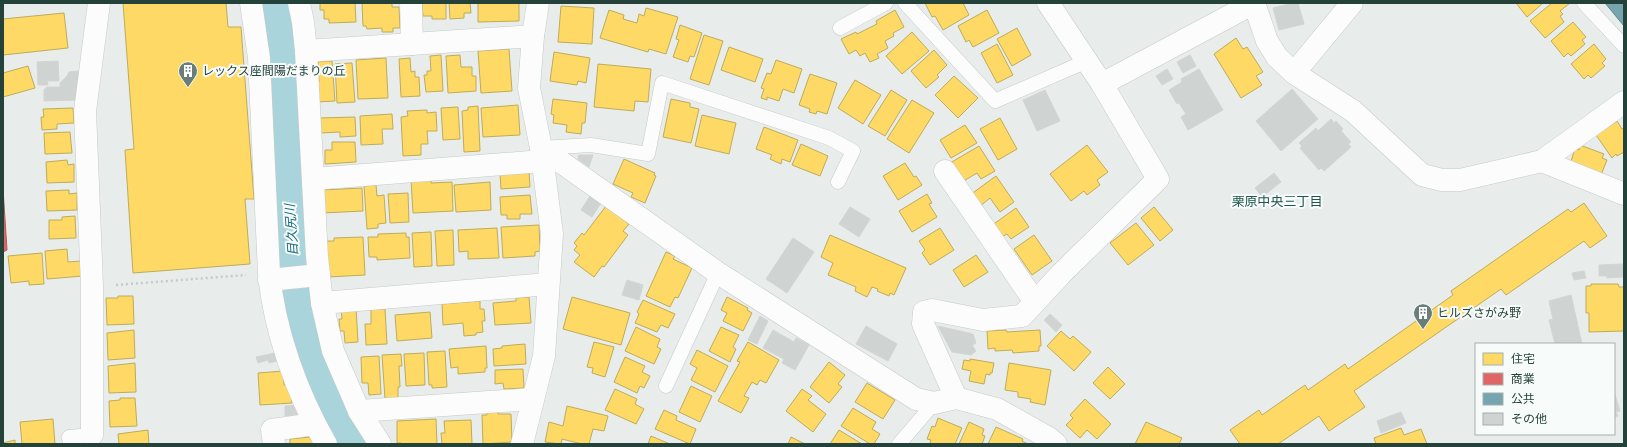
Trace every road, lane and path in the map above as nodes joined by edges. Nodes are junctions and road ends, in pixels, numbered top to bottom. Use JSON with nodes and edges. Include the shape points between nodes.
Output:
{"nodes":[{"id":1,"x":99,"y":3,"type":"edge"},
{"id":2,"x":250,"y":3,"type":"edge"},
{"id":3,"x":299,"y":3,"type":"edge"},
{"id":4,"x":411,"y":3,"type":"edge"},
{"id":5,"x":538,"y":3,"type":"edge"},
{"id":6,"x":886,"y":3,"type":"edge"},
{"id":7,"x":905,"y":3,"type":"edge"},
{"id":8,"x":1048,"y":3,"type":"edge"},
{"id":9,"x":1254,"y":3,"type":"edge"},
{"id":10,"x":1352,"y":3,"type":"edge"},
{"id":11,"x":1584,"y":3,"type":"edge"},
{"id":12,"x":840,"y":28,"type":"dead end"},
{"id":13,"x":533,"y":36,"type":"junction"},
{"id":14,"x":412,"y":44,"type":"junction"},
{"id":15,"x":1624,"y":46,"type":"edge"},
{"id":16,"x":306,"y":51,"type":"junction"},
{"id":17,"x":1087,"y":61,"type":"junction"},
{"id":18,"x":1294,"y":73,"type":"junction"},
{"id":19,"x":1102,"y":84,"type":"junction"},
{"id":20,"x":1624,"y":102,"type":"edge"},
{"id":21,"x":542,"y":154,"type":"junction"},
{"id":22,"x":1542,"y":161,"type":"junction"},
{"id":23,"x":945,"y":171,"type":"dead end"},
{"id":24,"x":313,"y":179,"type":"junction"},
{"id":25,"x":838,"y":182,"type":"dead end"},
{"id":26,"x":1624,"y":194,"type":"edge"},
{"id":27,"x":718,"y":273,"type":"junction"},
{"id":28,"x":313,"y":275,"type":"junction"},
{"id":29,"x":273,"y":277,"type":"junction"},
{"id":30,"x":127,"y":284,"type":"dead end"},
{"id":31,"x":548,"y":284,"type":"junction"},
{"id":32,"x":1035,"y":302,"type":"junction"},
{"id":33,"x":322,"y":303,"type":"junction"},
{"id":34,"x":666,"y":386,"type":"dead end"},
{"id":35,"x":956,"y":398,"type":"junction"},
{"id":36,"x":533,"y":399,"type":"junction"},
{"id":37,"x":934,"y":404,"type":"junction"},
{"id":38,"x":359,"y":411,"type":"junction"},
{"id":39,"x":314,"y":424,"type":"junction"},
{"id":40,"x":92,"y":434,"type":"joint"},
{"id":41,"x":1051,"y":442,"type":"edge"},
{"id":42,"x":70,"y":444,"type":"edge"},
{"id":43,"x":274,"y":444,"type":"edge"},
{"id":44,"x":326,"y":444,"type":"edge"},
{"id":45,"x":380,"y":444,"type":"edge"},
{"id":46,"x":522,"y":444,"type":"edge"},
{"id":47,"x":899,"y":444,"type":"edge"}],
"edges":[{"from":1,"to":40,"type":"street","via":[[85,111],[92,286]]},
{"from":2,"to":29,"type":"street","via":[[259,58]]},
{"from":3,"to":16,"type":"street","via":[[304,22]]},
{"from":4,"to":14,"type":"street"},
{"from":5,"to":13,"type":"street"},
{"from":6,"to":12,"type":"lane"},
{"from":7,"to":17,"type":"lane","via":[[995,101]]},
{"from":8,"to":17,"type":"street"},
{"from":9,"to":18,"type":"street","via":[[1266,41],[1277,57]]},
{"from":9,"to":19,"type":"street"},
{"from":10,"to":18,"type":"street"},
{"from":11,"to":15,"type":"lane"},
{"from":13,"to":14,"type":"street"},
{"from":13,"to":21,"type":"street","via":[[529,88]]},
{"from":14,"to":16,"type":"street"},
{"from":16,"to":24,"type":"street"},
{"from":17,"to":19,"type":"street"},
{"from":18,"to":22,"type":"street","via":[[1353,111],[1422,175],[1442,180],[1460,180]]},
{"from":19,"to":32,"type":"street","via":[[1158,179]]},
{"from":20,"to":22,"type":"street"},
{"from":21,"to":24,"type":"street"},
{"from":21,"to":25,"type":"lane","via":[[591,145],[648,154],[662,83],[829,138],[853,151]]},
{"from":21,"to":27,"type":"street"},
{"from":21,"to":31,"type":"street","via":[[552,234]]},
{"from":22,"to":26,"type":"street"},
{"from":23,"to":32,"type":"street"},
{"from":24,"to":28,"type":"street"},
{"from":27,"to":34,"type":"lane"},
{"from":27,"to":37,"type":"street","via":[[916,400]]},
{"from":28,"to":29,"type":"street"},
{"from":28,"to":33,"type":"street"},
{"from":29,"to":30,"type":"path"},
{"from":29,"to":39,"type":"street","via":[[281,336]]},
{"from":31,"to":33,"type":"street"},
{"from":31,"to":36,"type":"street","via":[[544,356]]},
{"from":32,"to":35,"type":"street","via":[[1022,316],[983,320],[932,310],[924,312],[923,324]]},
{"from":33,"to":38,"type":"street","via":[[333,350]]},
{"from":35,"to":37,"type":"street"},
{"from":35,"to":41,"type":"street","via":[[997,409]]},
{"from":36,"to":38,"type":"street"},
{"from":36,"to":46,"type":"street"},
{"from":37,"to":47,"type":"lane"},
{"from":38,"to":45,"type":"street"},
{"from":39,"to":43,"type":"street","via":[[272,430]]},
{"from":39,"to":44,"type":"street"},
{"from":40,"to":42,"type":"lane","via":[[69,437]]}]}
